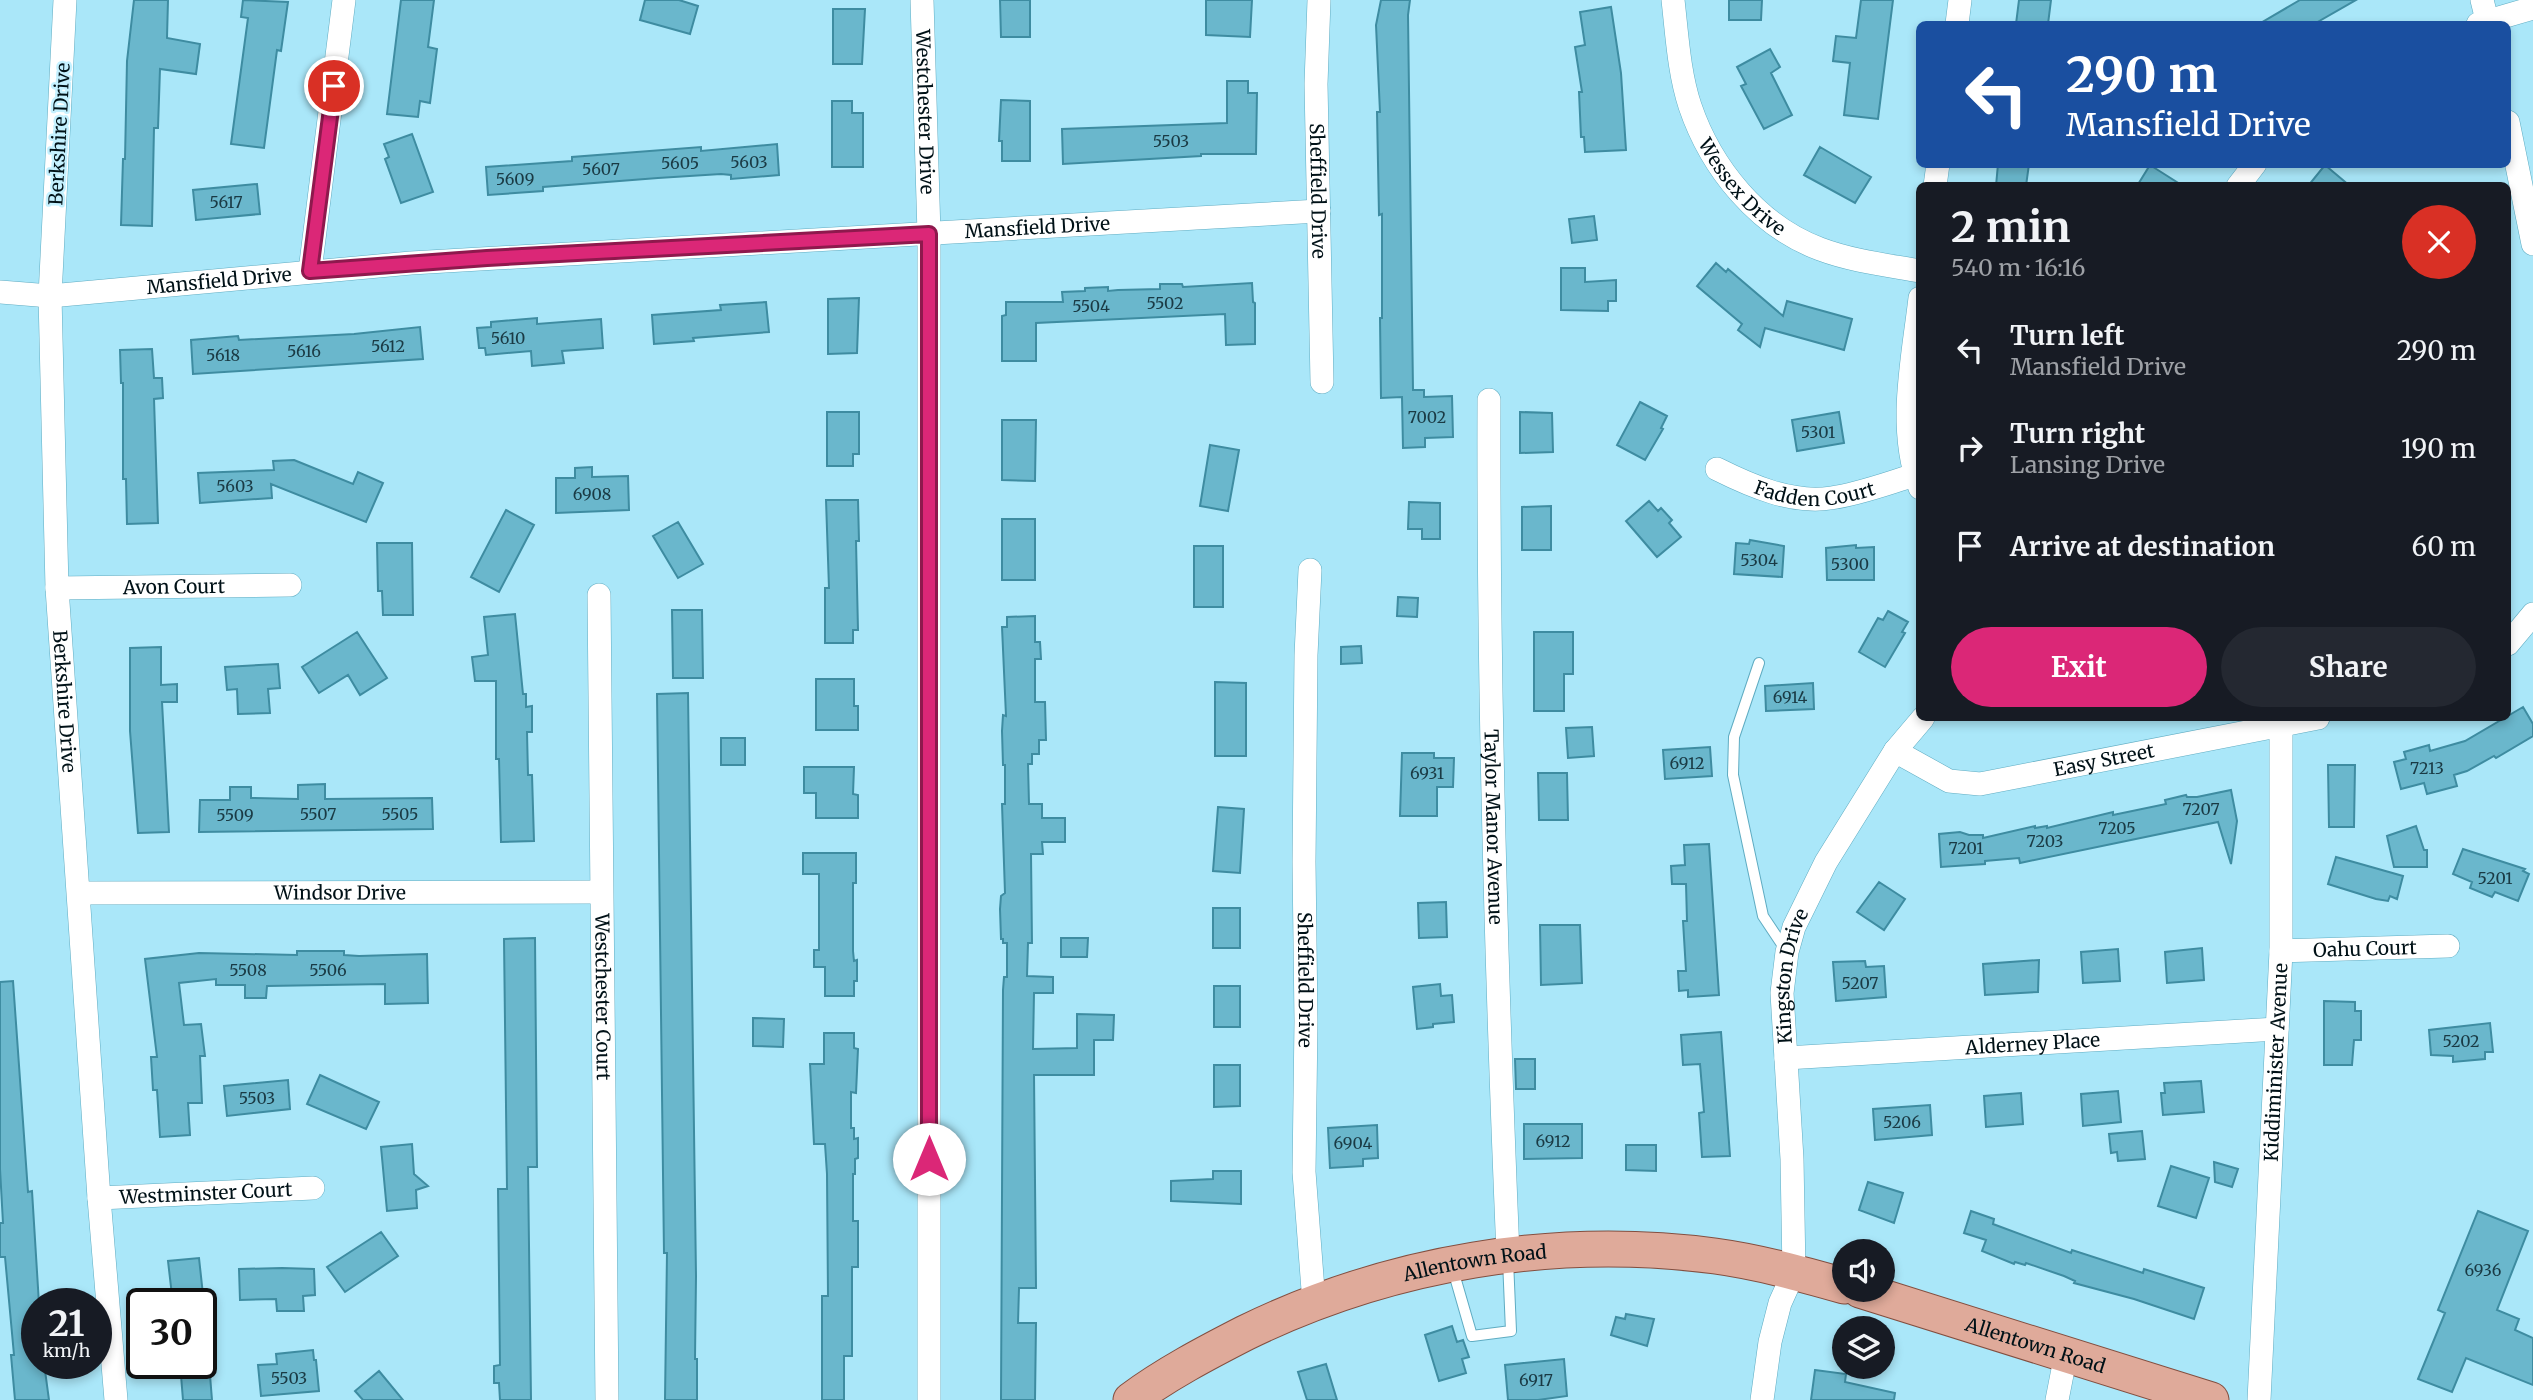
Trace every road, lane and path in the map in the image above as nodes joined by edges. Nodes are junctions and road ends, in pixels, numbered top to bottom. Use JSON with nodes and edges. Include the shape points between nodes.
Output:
{"nodes":[{"id":1,"x":65,"y":0,"type":"edge"},
{"id":2,"x":344,"y":0,"type":"edge"},
{"id":3,"x":922,"y":0,"type":"edge"},
{"id":4,"x":1319,"y":0,"type":"edge"},
{"id":5,"x":1673,"y":0,"type":"edge"},
{"id":6,"x":1960,"y":0,"type":"edge"},
{"id":7,"x":2533,"y":8,"type":"edge"},
{"id":8,"x":2484,"y":18,"type":"edge"},
{"id":9,"x":1957,"y":21,"type":"edge"},
{"id":10,"x":2511,"y":137,"type":"edge"},
{"id":11,"x":2252,"y":168,"type":"edge"},
{"id":12,"x":2241,"y":182,"type":"edge"},
{"id":13,"x":1319,"y":211,"type":"junction"},
{"id":14,"x":929,"y":234,"type":"junction"},
{"id":15,"x":2533,"y":244,"type":"edge"},
{"id":16,"x":1916,"y":270,"type":"edge"},
{"id":17,"x":310,"y":271,"type":"junction"},
{"id":18,"x":0,"y":292,"type":"edge"},
{"id":19,"x":50,"y":296,"type":"junction"},
{"id":20,"x":1916,"y":330,"type":"edge"},
{"id":21,"x":1322,"y":382,"type":"dead end"},
{"id":22,"x":1489,"y":400,"type":"dead end"},
{"id":23,"x":1717,"y":470,"type":"dead end"},
{"id":24,"x":1916,"y":473,"type":"edge"},
{"id":25,"x":1916,"y":481,"type":"edge"},
{"id":26,"x":1310,"y":570,"type":"dead end"},
{"id":27,"x":290,"y":585,"type":"dead end"},
{"id":28,"x":57,"y":588,"type":"junction"},
{"id":29,"x":598,"y":595,"type":"dead end"},
{"id":30,"x":2533,"y":614,"type":"edge"},
{"id":31,"x":2511,"y":640,"type":"edge"},
{"id":32,"x":1759,"y":663,"type":"dead end"},
{"id":33,"x":1920,"y":721,"type":"edge"},
{"id":34,"x":2302,"y":721,"type":"edge"},
{"id":35,"x":2281,"y":725,"type":"junction"},
{"id":36,"x":1895,"y":751,"type":"junction"},
{"id":37,"x":601,"y":892,"type":"junction"},
{"id":38,"x":79,"y":893,"type":"junction"},
{"id":39,"x":2448,"y":946,"type":"dead end"},
{"id":40,"x":2281,"y":951,"type":"junction"},
{"id":41,"x":1787,"y":952,"type":"junction"},
{"id":42,"x":2277,"y":1029,"type":"junction"},
{"id":43,"x":1786,"y":1058,"type":"junction"},
{"id":44,"x":313,"y":1188,"type":"dead end"},
{"id":45,"x":99,"y":1198,"type":"junction"},
{"id":46,"x":1508,"y":1254,"type":"junction"},
{"id":47,"x":1451,"y":1263,"type":"junction"},
{"id":48,"x":1794,"y":1272,"type":"junction"},
{"id":49,"x":1832,"y":1283,"type":"edge"},
{"id":50,"x":1895,"y":1301,"type":"edge"},
{"id":51,"x":1314,"y":1303,"type":"junction"},
{"id":52,"x":2066,"y":1354,"type":"junction"},
{"id":53,"x":116,"y":1400,"type":"edge"},
{"id":54,"x":607,"y":1400,"type":"edge"},
{"id":55,"x":929,"y":1400,"type":"edge"},
{"id":56,"x":1131,"y":1400,"type":"edge"},
{"id":57,"x":1762,"y":1400,"type":"edge"},
{"id":58,"x":2057,"y":1400,"type":"edge"},
{"id":59,"x":2211,"y":1400,"type":"edge"},
{"id":60,"x":2259,"y":1400,"type":"edge"}],
"edges":[{"from":1,"to":19,"type":"street","name":"Berkshire Drive"},
{"from":2,"to":17,"type":"street"},
{"from":3,"to":14,"type":"street","name":"Westchester Drive"},
{"from":4,"to":13,"type":"street","name":"Sheffield Drive"},
{"from":5,"to":16,"type":"street","name":"Wessex Drive","via":[[1690,106],[1714,158],[1747,201],[1790,235],[1817,248]]},
{"from":6,"to":9,"type":"street"},
{"from":7,"to":8,"type":"street"},
{"from":10,"to":15,"type":"street"},
{"from":11,"to":12,"type":"street"},
{"from":13,"to":14,"type":"street","name":"Mansfield Drive"},
{"from":13,"to":21,"type":"street","name":"Sheffield Drive"},
{"from":14,"to":17,"type":"street","name":"Mansfield Drive"},
{"from":14,"to":55,"type":"street","name":"Westchester Drive"},
{"from":17,"to":19,"type":"street","name":"Mansfield Drive"},
{"from":18,"to":19,"type":"street","name":"Mansfield Drive"},
{"from":19,"to":28,"type":"street","name":"Berkshire Drive"},
{"from":20,"to":24,"type":"street","via":[[1909,414]]},
{"from":22,"to":46,"type":"street","name":"Taylor Manor Avenue","via":[[1495,945]]},
{"from":23,"to":25,"type":"street","name":"Fadden Court","via":[[1769,491],[1812,499]]},
{"from":26,"to":51,"type":"street","name":"Sheffield Drive","via":[[1304,1172]]},
{"from":27,"to":28,"type":"street","name":"Avon Court"},
{"from":28,"to":38,"type":"street","name":"Berkshire Drive"},
{"from":29,"to":37,"type":"street","name":"Westchester Court"},
{"from":30,"to":31,"type":"street"},
{"from":32,"to":41,"type":"lane","via":[[1734,737],[1733,775],[1763,916]]},
{"from":33,"to":36,"type":"street","name":"Kingston Drive"},
{"from":34,"to":35,"type":"street","name":"Easy Street"},
{"from":35,"to":36,"type":"street","name":"Easy Street","via":[[1980,784],[1949,781]]},
{"from":35,"to":40,"type":"street","name":"Kiddiminister Avenue"},
{"from":36,"to":41,"type":"street","name":"Kingston Drive","via":[[1826,862],[1794,927]]},
{"from":37,"to":38,"type":"street","name":"Windsor Drive"},
{"from":37,"to":54,"type":"street","name":"Westchester Court"},
{"from":38,"to":45,"type":"street","name":"Berkshire Drive"},
{"from":39,"to":40,"type":"street","name":"Oahu Court"},
{"from":40,"to":42,"type":"street","name":"Kiddiminister Avenue"},
{"from":41,"to":43,"type":"street","name":"Kingston Drive","via":[[1782,993]]},
{"from":42,"to":43,"type":"street","name":"Alderney Place"},
{"from":42,"to":60,"type":"street","name":"Kiddiminister Avenue"},
{"from":43,"to":48,"type":"street","name":"Kingston Drive"},
{"from":44,"to":45,"type":"street","name":"Westminster Court"},
{"from":45,"to":53,"type":"street","name":"Berkshire Drive"},
{"from":46,"to":47,"type":"main road","name":"Allentown Road"},
{"from":46,"to":47,"type":"lane","via":[[1511,1331],[1472,1336]]},
{"from":46,"to":48,"type":"main road","name":"Allentown Road","via":[[1608,1249],[1677,1252]]},
{"from":47,"to":51,"type":"main road","name":"Allentown Road"},
{"from":48,"to":49,"type":"main road","name":"Allentown Road"},
{"from":48,"to":57,"type":"street","via":[[1770,1342]]},
{"from":50,"to":52,"type":"main road","name":"Allentown Road"},
{"from":51,"to":56,"type":"main road","name":"Allentown Road","via":[[1208,1352]]},
{"from":52,"to":58,"type":"street"},
{"from":52,"to":59,"type":"main road","name":"Allentown Road"}]}
